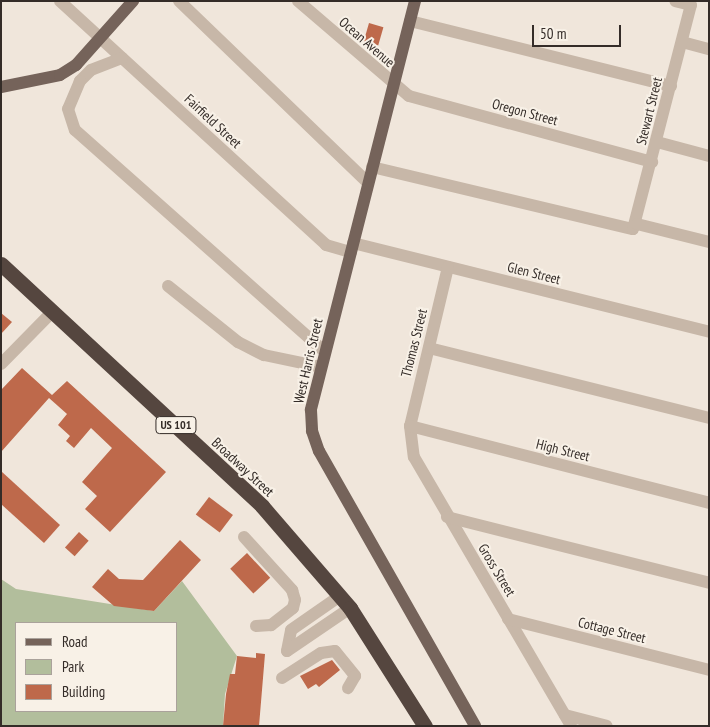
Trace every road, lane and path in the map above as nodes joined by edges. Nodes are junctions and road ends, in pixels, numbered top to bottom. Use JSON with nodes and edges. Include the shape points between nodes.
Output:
{"nodes":[{"id":1,"x":60,"y":1,"type":"edge"},
{"id":2,"x":134,"y":1,"type":"edge"},
{"id":3,"x":179,"y":1,"type":"edge"},
{"id":4,"x":298,"y":1,"type":"edge"},
{"id":5,"x":415,"y":1,"type":"edge"},
{"id":6,"x":675,"y":1,"type":"edge"},
{"id":7,"x":410,"y":21,"type":"junction"},
{"id":8,"x":101,"y":39,"type":"junction"},
{"id":9,"x":682,"y":42,"type":"junction"},
{"id":10,"x":709,"y":49,"type":"edge"},
{"id":11,"x":122,"y":58,"type":"junction"},
{"id":12,"x":76,"y":65,"type":"junction"},
{"id":13,"x":80,"y":82,"type":"junction"},
{"id":14,"x":394,"y":85,"type":"junction"},
{"id":15,"x":671,"y":86,"type":"junction"},
{"id":16,"x":1,"y":87,"type":"edge"},
{"id":17,"x":657,"y":142,"type":"junction"},
{"id":18,"x":709,"y":156,"type":"edge"},
{"id":19,"x":652,"y":162,"type":"junction"},
{"id":20,"x":372,"y":167,"type":"junction"},
{"id":21,"x":368,"y":183,"type":"junction"},
{"id":22,"x":637,"y":224,"type":"junction"},
{"id":23,"x":709,"y":242,"type":"edge"},
{"id":24,"x":352,"y":248,"type":"junction"},
{"id":25,"x":1,"y":264,"type":"edge"},
{"id":26,"x":448,"y":267,"type":"junction"},
{"id":27,"x":168,"y":286,"type":"dead end"},
{"id":28,"x":53,"y":311,"type":"junction"},
{"id":29,"x":709,"y":332,"type":"edge"},
{"id":30,"x":429,"y":348,"type":"junction"},
{"id":31,"x":325,"y":352,"type":"junction"},
{"id":32,"x":1,"y":364,"type":"edge"},
{"id":33,"x":321,"y":367,"type":"junction"},
{"id":34,"x":709,"y":418,"type":"edge"},
{"id":35,"x":410,"y":426,"type":"junction"},
{"id":36,"x":709,"y":503,"type":"edge"},
{"id":37,"x":447,"y":517,"type":"junction"},
{"id":38,"x":244,"y":538,"type":"dead end"},
{"id":39,"x":709,"y":583,"type":"edge"},
{"id":40,"x":340,"y":596,"type":"junction"},
{"id":41,"x":350,"y":608,"type":"junction"},
{"id":42,"x":508,"y":619,"type":"junction"},
{"id":43,"x":256,"y":626,"type":"dead end"},
{"id":44,"x":709,"y":670,"type":"edge"},
{"id":45,"x":282,"y":678,"type":"dead end"},
{"id":46,"x":348,"y":688,"type":"dead end"},
{"id":47,"x":568,"y":720,"type":"edge"},
{"id":48,"x":425,"y":726,"type":"edge"},
{"id":49,"x":475,"y":726,"type":"edge"},
{"id":50,"x":607,"y":726,"type":"edge"}],
"edges":[{"from":1,"to":8,"type":"street","name":"Fairfield Street"},
{"from":2,"to":8,"type":"main road"},
{"from":3,"to":21,"type":"street"},
{"from":4,"to":14,"type":"street","name":"Ocean Avenue"},
{"from":5,"to":7,"type":"main road","name":"West Harris Street"},
{"from":6,"to":9,"type":"street","name":"Stewart Street","via":[[691,5]]},
{"from":7,"to":14,"type":"main road","name":"West Harris Street"},
{"from":7,"to":15,"type":"street"},
{"from":8,"to":11,"type":"street","name":"Fairfield Street"},
{"from":8,"to":12,"type":"main road"},
{"from":9,"to":10,"type":"street"},
{"from":9,"to":15,"type":"street","name":"Stewart Street"},
{"from":11,"to":13,"type":"street","via":[[91,70]]},
{"from":11,"to":24,"type":"street","name":"Fairfield Street","via":[[326,245]]},
{"from":12,"to":13,"type":"street"},
{"from":12,"to":16,"type":"main road","via":[[37,83]]},
{"from":13,"to":31,"type":"street","via":[[68,109],[75,130]]},
{"from":14,"to":19,"type":"street","name":"Oregon Street","via":[[409,96]]},
{"from":14,"to":20,"type":"main road","name":"West Harris Street"},
{"from":15,"to":17,"type":"street","name":"Stewart Street"},
{"from":17,"to":18,"type":"street"},
{"from":17,"to":19,"type":"street","name":"Stewart Street"},
{"from":19,"to":22,"type":"street","name":"Stewart Street"},
{"from":20,"to":21,"type":"main road","name":"West Harris Street"},
{"from":20,"to":22,"type":"street","via":[[626,231]]},
{"from":21,"to":24,"type":"main road","name":"West Harris Street"},
{"from":22,"to":23,"type":"street"},
{"from":24,"to":26,"type":"street","name":"Glen Street"},
{"from":24,"to":31,"type":"main road","name":"West Harris Street"},
{"from":25,"to":28,"type":"highway","name":"Broadway Street","number":"US 101"},
{"from":26,"to":29,"type":"street","name":"Glen Street"},
{"from":26,"to":30,"type":"street","name":"Thomas Street"},
{"from":27,"to":33,"type":"street","via":[[238,342],[264,355]]},
{"from":28,"to":32,"type":"street"},
{"from":28,"to":40,"type":"highway","name":"Broadway Street","number":"US 101","via":[[262,506]]},
{"from":30,"to":34,"type":"street"},
{"from":30,"to":35,"type":"street","name":"Thomas Street"},
{"from":31,"to":33,"type":"main road","name":"West Harris Street"},
{"from":33,"to":49,"type":"main road","name":"West Harris Street","via":[[311,410],[319,451]]},
{"from":35,"to":36,"type":"street","name":"High Street"},
{"from":35,"to":37,"type":"street","name":"Gross Street","via":[[414,456]]},
{"from":37,"to":39,"type":"street"},
{"from":37,"to":42,"type":"street","name":"Gross Street"},
{"from":38,"to":43,"type":"street","via":[[296,600],[293,608],[271,625]]},
{"from":40,"to":41,"type":"highway","name":"Broadway Street","number":"US 101"},
{"from":40,"to":41,"type":"street","via":[[290,630],[287,651]]},
{"from":41,"to":48,"type":"highway","name":"Broadway Street","number":"US 101"},
{"from":42,"to":44,"type":"street","name":"Cottage Street"},
{"from":42,"to":47,"type":"street","name":"Gross Street"},
{"from":45,"to":46,"type":"street","via":[[321,653],[335,651],[356,676]]},
{"from":47,"to":50,"type":"street"}]}
